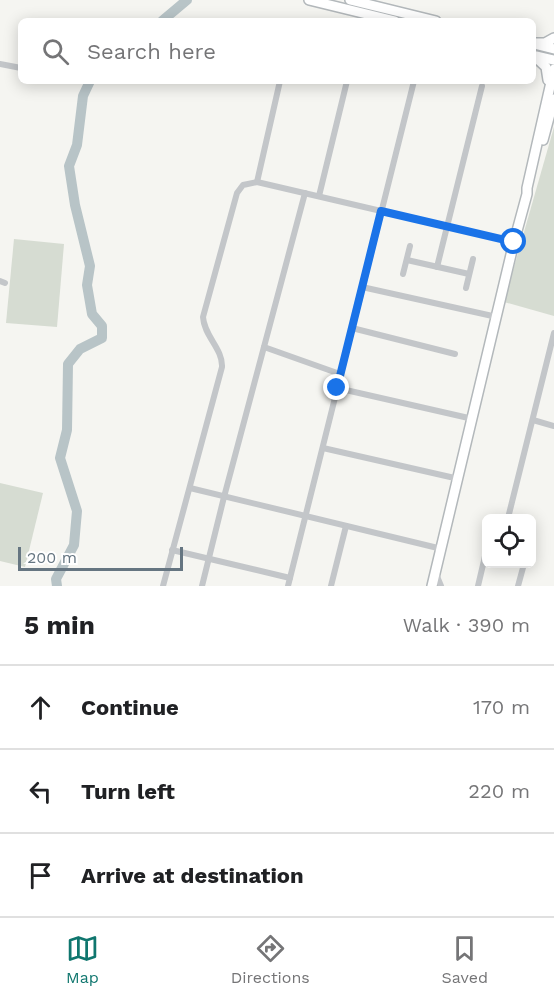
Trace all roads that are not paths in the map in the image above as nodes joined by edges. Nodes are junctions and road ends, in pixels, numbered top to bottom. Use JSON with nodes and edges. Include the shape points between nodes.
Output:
{"nodes":[{"id":1,"x":309,"y":0,"type":"edge"},
{"id":2,"x":354,"y":1,"type":"edge"},
{"id":3,"x":383,"y":18,"type":"edge"},
{"id":4,"x":424,"y":18,"type":"edge"},
{"id":5,"x":554,"y":38,"type":"edge"},
{"id":6,"x":536,"y":44,"type":"edge"},
{"id":7,"x":536,"y":45,"type":"edge"},
{"id":8,"x":554,"y":49,"type":"edge"},
{"id":9,"x":536,"y":56,"type":"edge"},
{"id":10,"x":536,"y":58,"type":"edge"},
{"id":11,"x":554,"y":60,"type":"edge"},
{"id":12,"x":0,"y":64,"type":"edge"},
{"id":13,"x":18,"y":67,"type":"edge"},
{"id":14,"x":554,"y":69,"type":"edge"},
{"id":15,"x":279,"y":84,"type":"edge"},
{"id":16,"x":346,"y":84,"type":"edge"},
{"id":17,"x":413,"y":84,"type":"edge"},
{"id":18,"x":482,"y":86,"type":"dead end"},
{"id":19,"x":549,"y":89,"type":"junction"},
{"id":20,"x":554,"y":99,"type":"edge"},
{"id":21,"x":257,"y":182,"type":"junction"},
{"id":22,"x":305,"y":193,"type":"junction"},
{"id":23,"x":527,"y":194,"type":"junction"},
{"id":24,"x":319,"y":196,"type":"junction"},
{"id":25,"x":381,"y":211,"type":"junction"},
{"id":26,"x":447,"y":226,"type":"junction"},
{"id":27,"x":514,"y":242,"type":"junction"},
{"id":28,"x":410,"y":246,"type":"dead end"},
{"id":29,"x":473,"y":259,"type":"dead end"},
{"id":30,"x":406,"y":260,"type":"junction"},
{"id":31,"x":437,"y":267,"type":"junction"},
{"id":32,"x":403,"y":274,"type":"dead end"},
{"id":33,"x":469,"y":274,"type":"junction"},
{"id":34,"x":362,"y":287,"type":"junction"},
{"id":35,"x":466,"y":288,"type":"dead end"},
{"id":36,"x":497,"y":317,"type":"junction"},
{"id":37,"x":352,"y":328,"type":"junction"},
{"id":38,"x":554,"y":333,"type":"edge"},
{"id":39,"x":264,"y":347,"type":"junction"},
{"id":40,"x":455,"y":354,"type":"dead end"},
{"id":41,"x":340,"y":374,"type":"junction"},
{"id":42,"x":337,"y":388,"type":"junction"},
{"id":43,"x":473,"y":419,"type":"junction"},
{"id":44,"x":533,"y":420,"type":"junction"},
{"id":45,"x":554,"y":426,"type":"edge"},
{"id":46,"x":322,"y":448,"type":"junction"},
{"id":47,"x":459,"y":479,"type":"junction"},
{"id":48,"x":189,"y":488,"type":"junction"},
{"id":49,"x":224,"y":497,"type":"junction"},
{"id":50,"x":509,"y":514,"type":"edge"},
{"id":51,"x":305,"y":517,"type":"junction"},
{"id":52,"x":346,"y":526,"type":"junction"},
{"id":53,"x":442,"y":549,"type":"junction"},
{"id":54,"x":172,"y":550,"type":"junction"},
{"id":55,"x":208,"y":559,"type":"junction"},
{"id":56,"x":482,"y":568,"type":"edge"},
{"id":57,"x":523,"y":568,"type":"edge"},
{"id":58,"x":436,"y":573,"type":"junction"},
{"id":59,"x":290,"y":578,"type":"junction"},
{"id":60,"x":163,"y":586,"type":"edge"},
{"id":61,"x":202,"y":586,"type":"edge"},
{"id":62,"x":288,"y":586,"type":"edge"},
{"id":63,"x":331,"y":586,"type":"edge"},
{"id":64,"x":432,"y":586,"type":"edge"},
{"id":65,"x":441,"y":586,"type":"edge"},
{"id":66,"x":478,"y":586,"type":"edge"},
{"id":67,"x":518,"y":586,"type":"edge"}],
"edges":[{"from":1,"to":3,"type":"street"},
{"from":2,"to":4,"type":"street"},
{"from":5,"to":6,"type":"street"},
{"from":7,"to":8,"type":"street"},
{"from":9,"to":11,"type":"street"},
{"from":10,"to":19,"type":"street","via":[[546,67]]},
{"from":12,"to":13,"type":"street"},
{"from":14,"to":19,"type":"street"},
{"from":15,"to":21,"type":"street"},
{"from":16,"to":24,"type":"street"},
{"from":17,"to":25,"type":"street"},
{"from":18,"to":26,"type":"street"},
{"from":19,"to":23,"type":"street"},
{"from":20,"to":23,"type":"street"},
{"from":21,"to":22,"type":"street"},
{"from":21,"to":48,"type":"street","via":[[243,185],[237,194],[203,317],[222,367]]},
{"from":22,"to":24,"type":"street"},
{"from":22,"to":39,"type":"street"},
{"from":23,"to":27,"type":"street"},
{"from":24,"to":25,"type":"street"},
{"from":25,"to":26,"type":"street"},
{"from":25,"to":34,"type":"street"},
{"from":26,"to":27,"type":"street"},
{"from":26,"to":31,"type":"street"},
{"from":27,"to":36,"type":"street"},
{"from":28,"to":30,"type":"street"},
{"from":29,"to":33,"type":"street"},
{"from":30,"to":31,"type":"street"},
{"from":30,"to":32,"type":"street"},
{"from":31,"to":33,"type":"street"},
{"from":33,"to":35,"type":"street"},
{"from":34,"to":36,"type":"street"},
{"from":34,"to":37,"type":"street"},
{"from":36,"to":43,"type":"street"},
{"from":37,"to":40,"type":"street"},
{"from":37,"to":41,"type":"street"},
{"from":38,"to":44,"type":"street"},
{"from":39,"to":41,"type":"street"},
{"from":39,"to":49,"type":"street"},
{"from":41,"to":42,"type":"street"},
{"from":42,"to":43,"type":"street"},
{"from":42,"to":46,"type":"street"},
{"from":43,"to":47,"type":"street"},
{"from":44,"to":45,"type":"street"},
{"from":44,"to":50,"type":"street"},
{"from":46,"to":47,"type":"street"},
{"from":46,"to":51,"type":"street"},
{"from":47,"to":53,"type":"street"},
{"from":48,"to":49,"type":"street"},
{"from":48,"to":54,"type":"street"},
{"from":49,"to":51,"type":"street"},
{"from":49,"to":55,"type":"street"},
{"from":51,"to":52,"type":"street"},
{"from":51,"to":59,"type":"street"},
{"from":52,"to":53,"type":"street"},
{"from":52,"to":63,"type":"street"},
{"from":53,"to":58,"type":"street"},
{"from":54,"to":55,"type":"street"},
{"from":54,"to":60,"type":"street"},
{"from":55,"to":59,"type":"street"},
{"from":55,"to":61,"type":"street"},
{"from":56,"to":66,"type":"street"},
{"from":57,"to":67,"type":"street"},
{"from":58,"to":64,"type":"street"},
{"from":58,"to":65,"type":"street"},
{"from":59,"to":62,"type":"street"}]}
